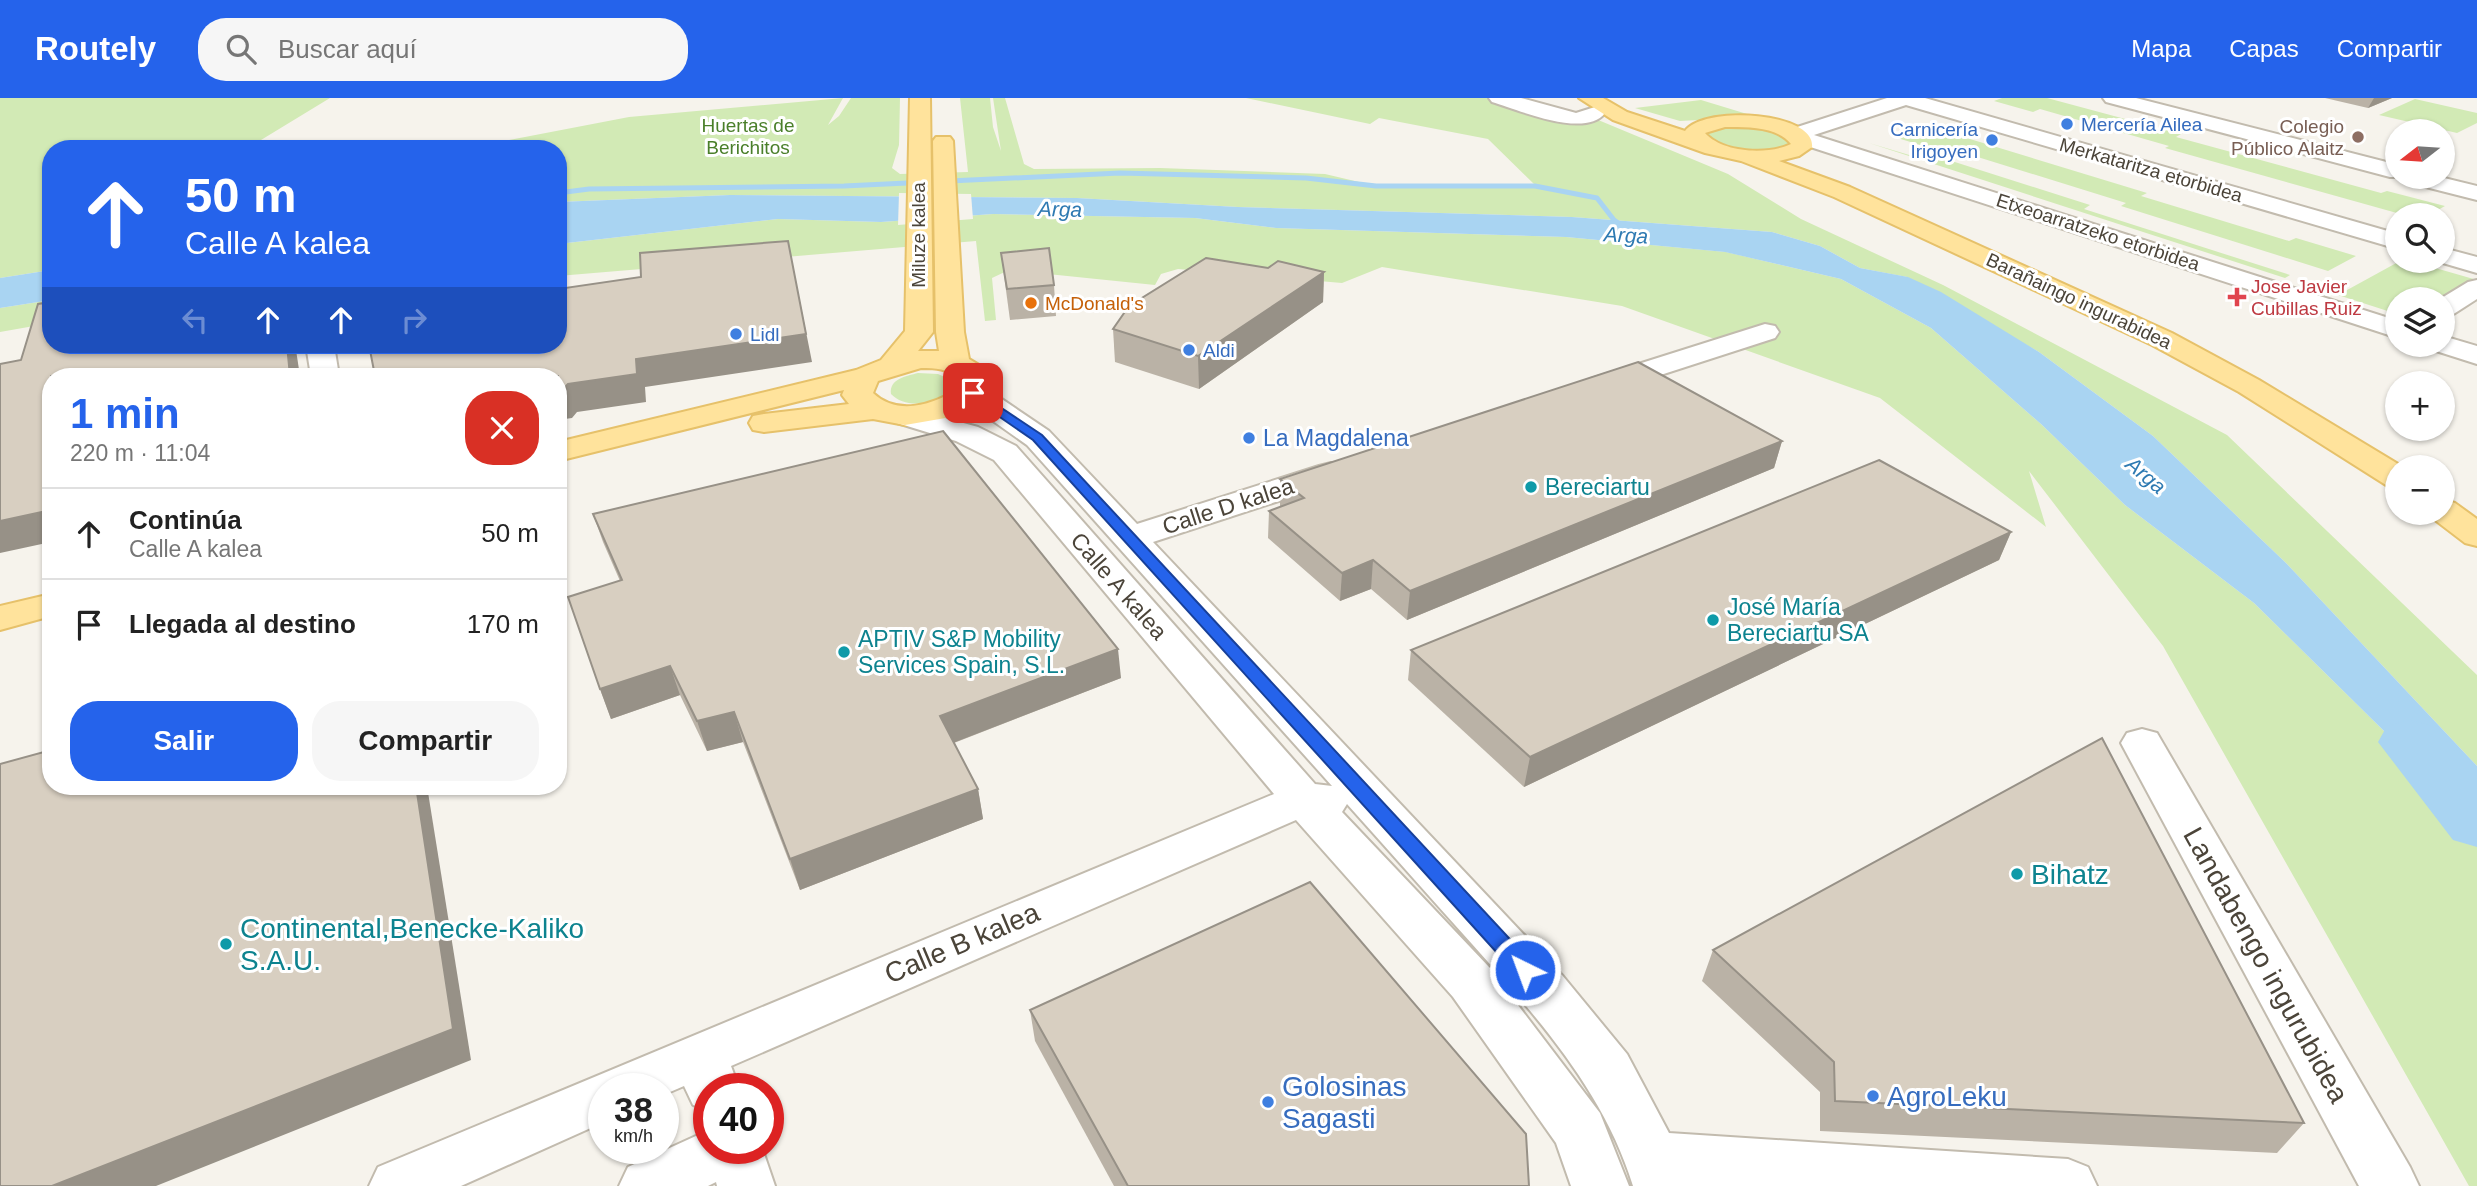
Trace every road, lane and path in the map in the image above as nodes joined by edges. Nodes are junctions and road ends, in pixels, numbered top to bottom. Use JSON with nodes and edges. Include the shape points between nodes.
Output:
{"nodes":[{"id":1,"x":920,"y":98,"type":"edge"},
{"id":2,"x":1499,"y":98,"type":"edge"},
{"id":3,"x":1905,"y":98,"type":"edge"},
{"id":4,"x":2113,"y":98,"type":"edge"},
{"id":5,"x":2135,"y":98,"type":"edge"},
{"id":6,"x":1829,"y":102,"type":"dead end"},
{"id":7,"x":1597,"y":103,"type":"edge"},
{"id":8,"x":942,"y":121,"type":"dead end"},
{"id":9,"x":1764,"y":124,"type":"junction"},
{"id":10,"x":1702,"y":134,"type":"junction"},
{"id":11,"x":1797,"y":141,"type":"junction"},
{"id":12,"x":1744,"y":155,"type":"junction"},
{"id":13,"x":2385,"y":163,"type":"edge"},
{"id":14,"x":2385,"y":169,"type":"edge"},
{"id":15,"x":2455,"y":180,"type":"edge"},
{"id":16,"x":2477,"y":186,"type":"edge"},
{"id":17,"x":2455,"y":187,"type":"edge"},
{"id":18,"x":2477,"y":193,"type":"edge"},
{"id":19,"x":2385,"y":238,"type":"edge"},
{"id":20,"x":2455,"y":259,"type":"edge"},
{"id":21,"x":2477,"y":265,"type":"edge"},
{"id":22,"x":2477,"y":288,"type":"edge"},
{"id":23,"x":2455,"y":302,"type":"edge"},
{"id":24,"x":2385,"y":326,"type":"edge"},
{"id":25,"x":1765,"y":332,"type":"dead end"},
{"id":26,"x":2455,"y":348,"type":"edge"},
{"id":27,"x":2477,"y":355,"type":"edge"},
{"id":28,"x":954,"y":362,"type":"junction"},
{"id":29,"x":880,"y":370,"type":"junction"},
{"id":30,"x":973,"y":393,"type":"junction"},
{"id":31,"x":1569,"y":396,"type":"edge"},
{"id":32,"x":889,"y":413,"type":"junction"},
{"id":33,"x":567,"y":450,"type":"edge"},
{"id":34,"x":2395,"y":455,"type":"edge"},
{"id":35,"x":1354,"y":465,"type":"edge"},
{"id":36,"x":2385,"y":470,"type":"edge"},
{"id":37,"x":567,"y":473,"type":"edge"},
{"id":38,"x":2455,"y":494,"type":"edge"},
{"id":39,"x":2477,"y":510,"type":"edge"},
{"id":40,"x":2455,"y":519,"type":"edge"},
{"id":41,"x":2477,"y":536,"type":"edge"},
{"id":42,"x":1130,"y":538,"type":"junction"},
{"id":43,"x":42,"y":581,"type":"edge"},
{"id":44,"x":0,"y":592,"type":"edge"},
{"id":45,"x":42,"y":607,"type":"edge"},
{"id":46,"x":0,"y":618,"type":"edge"},
{"id":47,"x":1265,"y":685,"type":"junction"},
{"id":48,"x":2142,"y":743,"type":"dead end"},
{"id":49,"x":1303,"y":799,"type":"junction"},
{"id":50,"x":1415,"y":848,"type":"junction"},
{"id":51,"x":706,"y":1072,"type":"edge"},
{"id":52,"x":679,"y":1077,"type":"edge"},
{"id":53,"x":588,"y":1103,"type":"edge"},
{"id":54,"x":697,"y":1164,"type":"edge"},
{"id":55,"x":738,"y":1164,"type":"edge"},
{"id":56,"x":1658,"y":1172,"type":"edge"},
{"id":57,"x":398,"y":1186,"type":"edge"},
{"id":58,"x":648,"y":1186,"type":"edge"},
{"id":59,"x":746,"y":1186,"type":"edge"},
{"id":60,"x":1600,"y":1186,"type":"edge"},
{"id":61,"x":2068,"y":1186,"type":"edge"},
{"id":62,"x":2389,"y":1186,"type":"edge"}],
"edges":[{"from":1,"to":29,"type":"main road","name":"Miluze kalea","via":[[919,332]]},
{"from":2,"to":7,"type":"street","via":[[1577,120]]},
{"from":3,"to":11,"type":"street"},
{"from":3,"to":19,"type":"street","name":"Merkataritza etorbidea"},
{"from":4,"to":14,"type":"street"},
{"from":5,"to":13,"type":"street"},
{"from":6,"to":9,"type":"street"},
{"from":7,"to":10,"type":"main road","via":[[1620,116]]},
{"from":8,"to":28,"type":"main road","name":"Miluze kalea"},
{"from":9,"to":10,"type":"main road","via":[[1729,121]]},
{"from":9,"to":11,"type":"main road"},
{"from":10,"to":12,"type":"main road"},
{"from":11,"to":12,"type":"main road","via":[[1774,156]]},
{"from":11,"to":24,"type":"street","name":"Etxeoarratzeko etorbidea","via":[[1858,154]]},
{"from":11,"to":34,"type":"main road","name":"Barañaingo ingurabidea","via":[[1806,163],[1816,169],[2208,345]]},
{"from":12,"to":36,"type":"main road","name":"Barañaingo ingurabidea","via":[[1842,192],[2162,338]]},
{"from":15,"to":16,"type":"street"},
{"from":17,"to":18,"type":"street"},
{"from":20,"to":21,"type":"street"},
{"from":22,"to":23,"type":"street"},
{"from":25,"to":31,"type":"street"},
{"from":26,"to":27,"type":"street"},
{"from":28,"to":29,"type":"main road","via":[[925,359]]},
{"from":28,"to":30,"type":"main road","via":[[974,374]]},
{"from":29,"to":32,"type":"main road","via":[[856,395]]},
{"from":29,"to":33,"type":"main road"},
{"from":30,"to":32,"type":"main road","via":[[946,410]]},
{"from":30,"to":42,"type":"street","name":"Calle A kalea","via":[[1038,438]]},
{"from":32,"to":37,"type":"main road","name":"Calle A kalea","via":[[764,423]]},
{"from":32,"to":49,"type":"street","name":"Calle A kalea","via":[[967,434],[1005,453]]},
{"from":35,"to":42,"type":"street","name":"Calle D kalea"},
{"from":38,"to":39,"type":"main road"},
{"from":40,"to":41,"type":"main road"},
{"from":42,"to":47,"type":"street","name":"Calle A kalea"},
{"from":43,"to":44,"type":"main road"},
{"from":45,"to":46,"type":"main road"},
{"from":47,"to":49,"type":"street","via":[[1281,720],[1320,768]]},
{"from":47,"to":50,"type":"street","name":"Calle A kalea"},
{"from":48,"to":62,"type":"street","name":"Landabengo ingurubidea"},
{"from":49,"to":50,"type":"street","via":[[1350,802],[1387,842]]},
{"from":49,"to":51,"type":"street","name":"Calle B kalea"},
{"from":49,"to":60,"type":"street","via":[[1471,982],[1580,1131]]},
{"from":50,"to":56,"type":"street","via":[[1544,990],[1608,1072]]},
{"from":51,"to":52,"type":"street","name":"Calle B kalea"},
{"from":53,"to":57,"type":"street"},
{"from":54,"to":58,"type":"street"},
{"from":55,"to":59,"type":"street"},
{"from":56,"to":61,"type":"street"}]}
